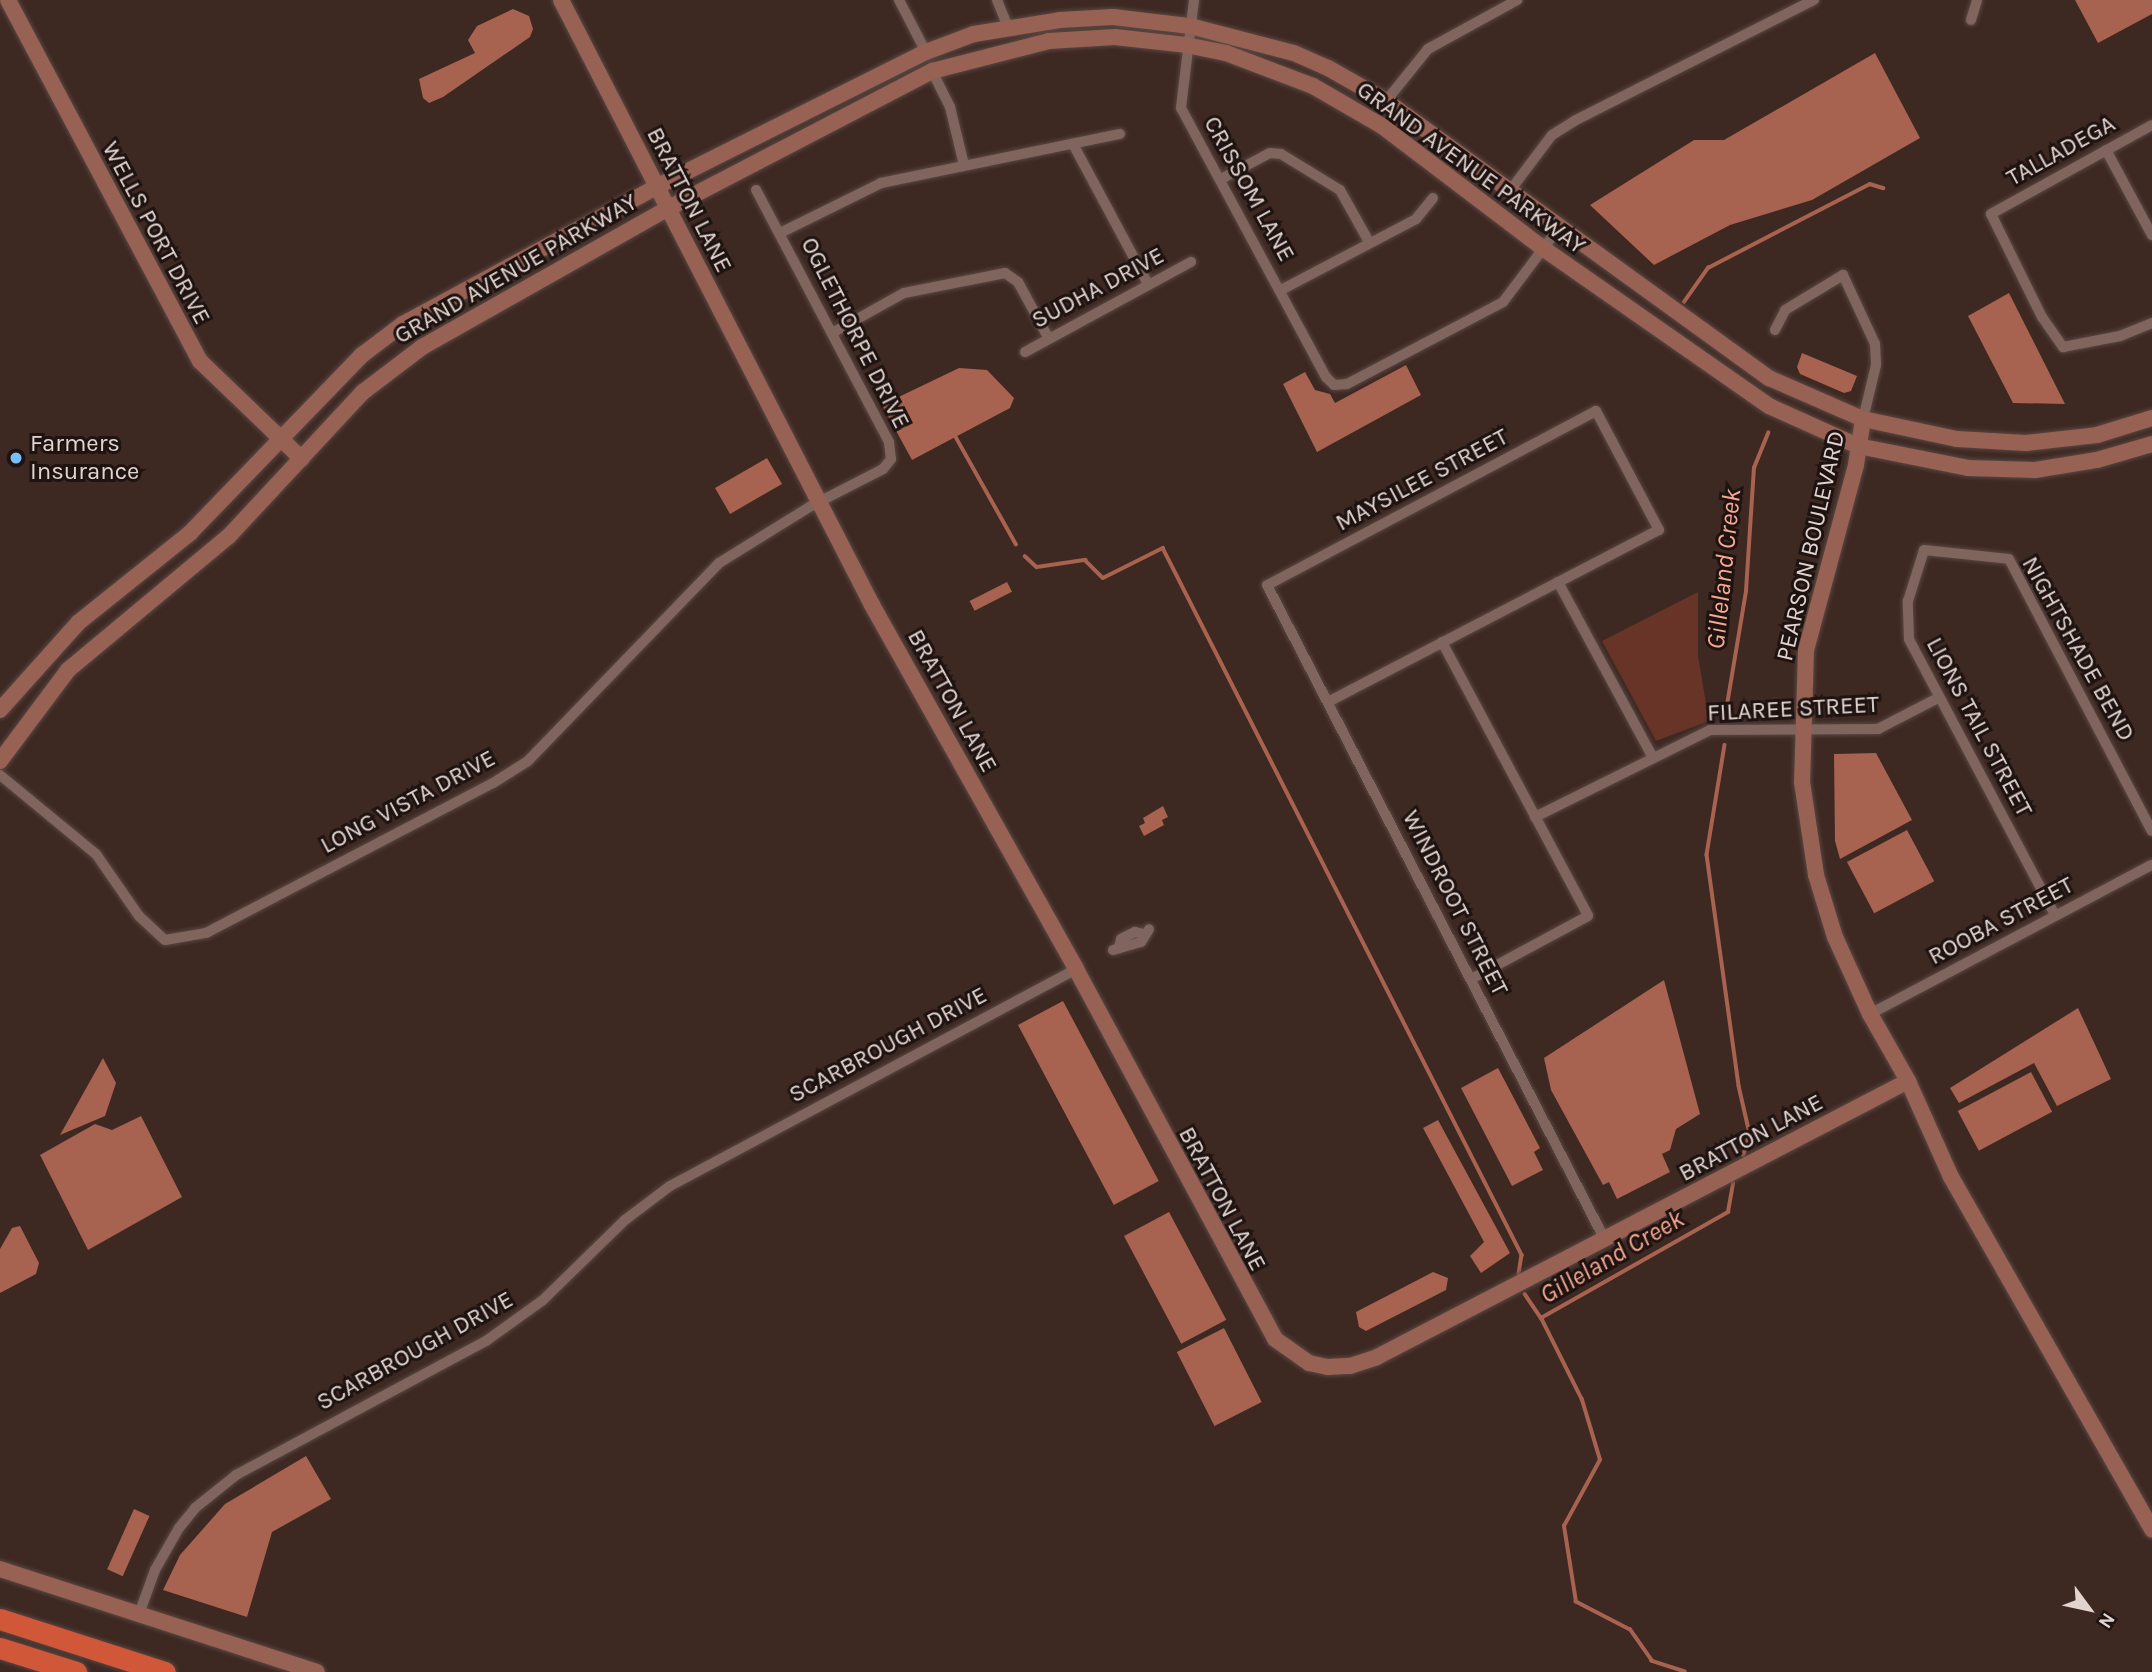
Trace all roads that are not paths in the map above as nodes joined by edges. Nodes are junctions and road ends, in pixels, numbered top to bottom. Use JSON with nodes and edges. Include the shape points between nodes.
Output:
{"nodes":[{"id":1,"x":8,"y":0,"type":"edge"},
{"id":2,"x":561,"y":0,"type":"edge"},
{"id":3,"x":899,"y":0,"type":"edge"},
{"id":4,"x":997,"y":0,"type":"edge"},
{"id":5,"x":1194,"y":0,"type":"edge"},
{"id":6,"x":1517,"y":0,"type":"edge"},
{"id":7,"x":1814,"y":0,"type":"edge"},
{"id":8,"x":1977,"y":0,"type":"edge"},
{"id":9,"x":1971,"y":20,"type":"dead end"},
{"id":10,"x":1190,"y":26,"type":"junction"},
{"id":11,"x":1008,"y":27,"type":"junction"},
{"id":12,"x":1186,"y":45,"type":"junction"},
{"id":13,"x":926,"y":52,"type":"junction"},
{"id":14,"x":932,"y":71,"type":"junction"},
{"id":15,"x":1386,"y":102,"type":"junction"},
{"id":16,"x":2152,"y":125,"type":"edge"},
{"id":17,"x":1121,"y":134,"type":"dead end"},
{"id":18,"x":1073,"y":144,"type":"junction"},
{"id":19,"x":2106,"y":150,"type":"junction"},
{"id":20,"x":964,"y":164,"type":"junction"},
{"id":21,"x":1221,"y":179,"type":"junction"},
{"id":22,"x":658,"y":186,"type":"junction"},
{"id":23,"x":756,"y":190,"type":"dead end"},
{"id":24,"x":1509,"y":191,"type":"junction"},
{"id":25,"x":1433,"y":198,"type":"dead end"},
{"id":26,"x":669,"y":208,"type":"junction"},
{"id":27,"x":1558,"y":229,"type":"junction"},
{"id":28,"x":780,"y":233,"type":"junction"},
{"id":29,"x":2152,"y":235,"type":"edge"},
{"id":30,"x":1368,"y":240,"type":"junction"},
{"id":31,"x":1544,"y":250,"type":"junction"},
{"id":32,"x":1191,"y":262,"type":"dead end"},
{"id":33,"x":1148,"y":284,"type":"junction"},
{"id":34,"x":1281,"y":290,"type":"junction"},
{"id":35,"x":2152,"y":323,"type":"edge"},
{"id":36,"x":1775,"y":330,"type":"dead end"},
{"id":37,"x":832,"y":333,"type":"junction"},
{"id":38,"x":1048,"y":337,"type":"junction"},
{"id":39,"x":1025,"y":352,"type":"dead end"},
{"id":40,"x":2152,"y":418,"type":"edge"},
{"id":41,"x":1863,"y":419,"type":"junction"},
{"id":42,"x":279,"y":439,"type":"junction"},
{"id":43,"x":2152,"y":444,"type":"edge"},
{"id":44,"x":1858,"y":446,"type":"junction"},
{"id":45,"x":302,"y":458,"type":"junction"},
{"id":46,"x":819,"y":502,"type":"junction"},
{"id":47,"x":1924,"y":550,"type":"joint"},
{"id":48,"x":1558,"y":582,"type":"junction"},
{"id":49,"x":1267,"y":585,"type":"joint"},
{"id":50,"x":1442,"y":642,"type":"junction"},
{"id":51,"x":1938,"y":698,"type":"junction"},
{"id":52,"x":1328,"y":702,"type":"junction"},
{"id":53,"x":0,"y":710,"type":"edge"},
{"id":54,"x":1801,"y":730,"type":"junction"},
{"id":55,"x":1653,"y":758,"type":"junction"},
{"id":56,"x":0,"y":761,"type":"edge"},
{"id":57,"x":0,"y":775,"type":"edge"},
{"id":58,"x":1535,"y":817,"type":"junction"},
{"id":59,"x":2152,"y":831,"type":"edge"},
{"id":60,"x":2152,"y":865,"type":"edge"},
{"id":61,"x":2055,"y":915,"type":"junction"},
{"id":62,"x":1146,"y":931,"type":"dead end"},
{"id":63,"x":1116,"y":949,"type":"dead end"},
{"id":64,"x":1076,"y":969,"type":"junction"},
{"id":65,"x":1471,"y":979,"type":"junction"},
{"id":66,"x":1870,"y":1014,"type":"junction"},
{"id":67,"x":1908,"y":1082,"type":"junction"},
{"id":68,"x":1605,"y":1240,"type":"junction"},
{"id":69,"x":2152,"y":1530,"type":"edge"},
{"id":70,"x":0,"y":1569,"type":"edge"},
{"id":71,"x":139,"y":1614,"type":"junction"},
{"id":72,"x":0,"y":1619,"type":"edge"},
{"id":73,"x":0,"y":1648,"type":"edge"},
{"id":74,"x":0,"y":1659,"type":"edge"},
{"id":75,"x":32,"y":1672,"type":"edge"},
{"id":76,"x":76,"y":1672,"type":"edge"},
{"id":77,"x":165,"y":1672,"type":"edge"},
{"id":78,"x":317,"y":1672,"type":"edge"}],
"edges":[{"from":1,"to":42,"type":"street","name":"WELLS PORT DRIVE","via":[[200,361]]},
{"from":2,"to":22,"type":"street","name":"BRATTON LANE"},
{"from":3,"to":13,"type":"street"},
{"from":4,"to":11,"type":"street"},
{"from":5,"to":10,"type":"street","name":"CRISSOM LANE"},
{"from":6,"to":15,"type":"street","via":[[1428,49]]},
{"from":7,"to":24,"type":"street","via":[[1574,121],[1552,135]]},
{"from":8,"to":9,"type":"street"},
{"from":10,"to":11,"type":"street","name":"GRAND AVENUE PARKWAY","via":[[1113,17]]},
{"from":10,"to":12,"type":"street","name":"CRISSOM LANE"},
{"from":10,"to":15,"type":"street","name":"GRAND AVENUE PARKWAY","via":[[1294,53]]},
{"from":11,"to":13,"type":"street","name":"GRAND AVENUE PARKWAY"},
{"from":12,"to":14,"type":"street","name":"GRAND AVENUE PARKWAY","via":[[1115,37],[1049,41]]},
{"from":12,"to":21,"type":"street","name":"CRISSOM LANE","via":[[1181,108]]},
{"from":12,"to":31,"type":"street","name":"GRAND AVENUE PARKWAY","via":[[1281,72],[1348,104]]},
{"from":13,"to":14,"type":"street"},
{"from":13,"to":22,"type":"street","name":"GRAND AVENUE PARKWAY"},
{"from":14,"to":20,"type":"street","via":[[950,107]]},
{"from":14,"to":26,"type":"street","name":"GRAND AVENUE PARKWAY"},
{"from":15,"to":24,"type":"street","name":"GRAND AVENUE PARKWAY"},
{"from":16,"to":19,"type":"street","name":"TALLADEGA"},
{"from":17,"to":18,"type":"street"},
{"from":18,"to":20,"type":"street"},
{"from":18,"to":33,"type":"street"},
{"from":19,"to":29,"type":"street"},
{"from":19,"to":35,"type":"street","name":"TALLADEGA","via":[[1991,214],[2042,317],[2063,347],[2120,336]]},
{"from":20,"to":28,"type":"street","via":[[881,183]]},
{"from":21,"to":30,"type":"street","via":[[1270,153],[1281,155],[1340,190]]},
{"from":21,"to":34,"type":"street","name":"CRISSOM LANE"},
{"from":22,"to":26,"type":"street","name":"BRATTON LANE"},
{"from":22,"to":42,"type":"street","name":"GRAND AVENUE PARKWAY","via":[[403,324],[362,355]]},
{"from":23,"to":28,"type":"street","name":"OGLETHORPE DRIVE"},
{"from":24,"to":27,"type":"street","name":"GRAND AVENUE PARKWAY"},
{"from":25,"to":30,"type":"street","via":[[1416,219]]},
{"from":26,"to":45,"type":"street","name":"GRAND AVENUE PARKWAY","via":[[422,346],[363,391]]},
{"from":26,"to":46,"type":"street","name":"BRATTON LANE"},
{"from":27,"to":31,"type":"street"},
{"from":27,"to":41,"type":"street","name":"GRAND AVENUE PARKWAY","via":[[1769,378]]},
{"from":28,"to":37,"type":"street","name":"OGLETHORPE DRIVE"},
{"from":30,"to":34,"type":"street"},
{"from":31,"to":34,"type":"street","name":"CRISSOM LANE","via":[[1503,302],[1348,384],[1334,385],[1326,377]]},
{"from":31,"to":44,"type":"street","name":"GRAND AVENUE PARKWAY","via":[[1769,406]]},
{"from":32,"to":33,"type":"street","name":"SUDHA DRIVE"},
{"from":33,"to":38,"type":"street","name":"SUDHA DRIVE"},
{"from":36,"to":41,"type":"street","via":[[1785,310],[1843,275],[1875,344],[1876,365]]},
{"from":37,"to":38,"type":"street","via":[[904,293],[1005,273],[1018,282]]},
{"from":37,"to":46,"type":"street","name":"OGLETHORPE DRIVE","via":[[892,451],[883,469]]},
{"from":38,"to":39,"type":"street","name":"SUDHA DRIVE"},
{"from":40,"to":41,"type":"street","name":"GRAND AVENUE PARKWAY","via":[[2097,435],[2026,443],[1957,439]]},
{"from":41,"to":44,"type":"street","name":"PEARSON BOULEVARD"},
{"from":42,"to":45,"type":"street","name":"WELLS PORT DRIVE"},
{"from":42,"to":53,"type":"street","name":"GRAND AVENUE PARKWAY","via":[[190,533],[79,622]]},
{"from":43,"to":44,"type":"street","name":"GRAND AVENUE PARKWAY","via":[[2035,470],[1968,468]]},
{"from":44,"to":54,"type":"street","name":"PEARSON BOULEVARD","via":[[1806,650]]},
{"from":45,"to":56,"type":"street","name":"GRAND AVENUE PARKWAY","via":[[229,536],[68,670]]},
{"from":46,"to":57,"type":"street","name":"LONG VISTA DRIVE","via":[[719,563],[527,761],[481,790],[206,933],[165,940],[139,916],[96,854]]},
{"from":46,"to":64,"type":"street","name":"BRATTON LANE"},
{"from":47,"to":51,"type":"street","name":"LIONS TAIL STREET","via":[[1908,601],[1908,630]]},
{"from":47,"to":59,"type":"street","name":"NIGHTSHADE BEND","via":[[2009,559]]},
{"from":48,"to":49,"type":"street","name":"MAYSILEE STREET","via":[[1659,530],[1596,411]]},
{"from":48,"to":50,"type":"street"},
{"from":48,"to":55,"type":"street"},
{"from":49,"to":52,"type":"street","name":"WINDROOT STREET"},
{"from":50,"to":52,"type":"street"},
{"from":50,"to":58,"type":"street"},
{"from":51,"to":54,"type":"street","name":"FILAREE STREET","via":[[1878,729]]},
{"from":51,"to":61,"type":"street","name":"LIONS TAIL STREET"},
{"from":52,"to":65,"type":"street","name":"WINDROOT STREET"},
{"from":54,"to":55,"type":"street","name":"FILAREE STREET","via":[[1710,730]]},
{"from":54,"to":66,"type":"street","name":"PEARSON BOULEVARD","via":[[1802,782],[1816,876],[1835,937]]},
{"from":55,"to":58,"type":"street","name":"FILAREE STREET"},
{"from":58,"to":65,"type":"street","via":[[1588,916]]},
{"from":60,"to":61,"type":"street","name":"ROOBA STREET"},
{"from":61,"to":66,"type":"street","name":"ROOBA STREET"},
{"from":62,"to":63,"type":"street","via":[[1141,942],[1126,950]]},
{"from":64,"to":68,"type":"street","name":"BRATTON LANE","via":[[1259,1317],[1275,1339],[1300,1358],[1328,1367],[1377,1357]]},
{"from":64,"to":71,"type":"street","name":"SCARBROUGH DRIVE","via":[[670,1185],[625,1220],[544,1300],[486,1341],[236,1475],[178,1528],[155,1570]]},
{"from":65,"to":68,"type":"street","name":"WINDROOT STREET"},
{"from":66,"to":67,"type":"street","name":"PEARSON BOULEVARD"},
{"from":67,"to":68,"type":"street","name":"BRATTON LANE"},
{"from":67,"to":69,"type":"street","via":[[1951,1177]]},
{"from":70,"to":71,"type":"street"},
{"from":71,"to":78,"type":"street"},
{"from":72,"to":77,"type":"highway"},
{"from":73,"to":76,"type":"highway"},
{"from":74,"to":75,"type":"highway"}]}
